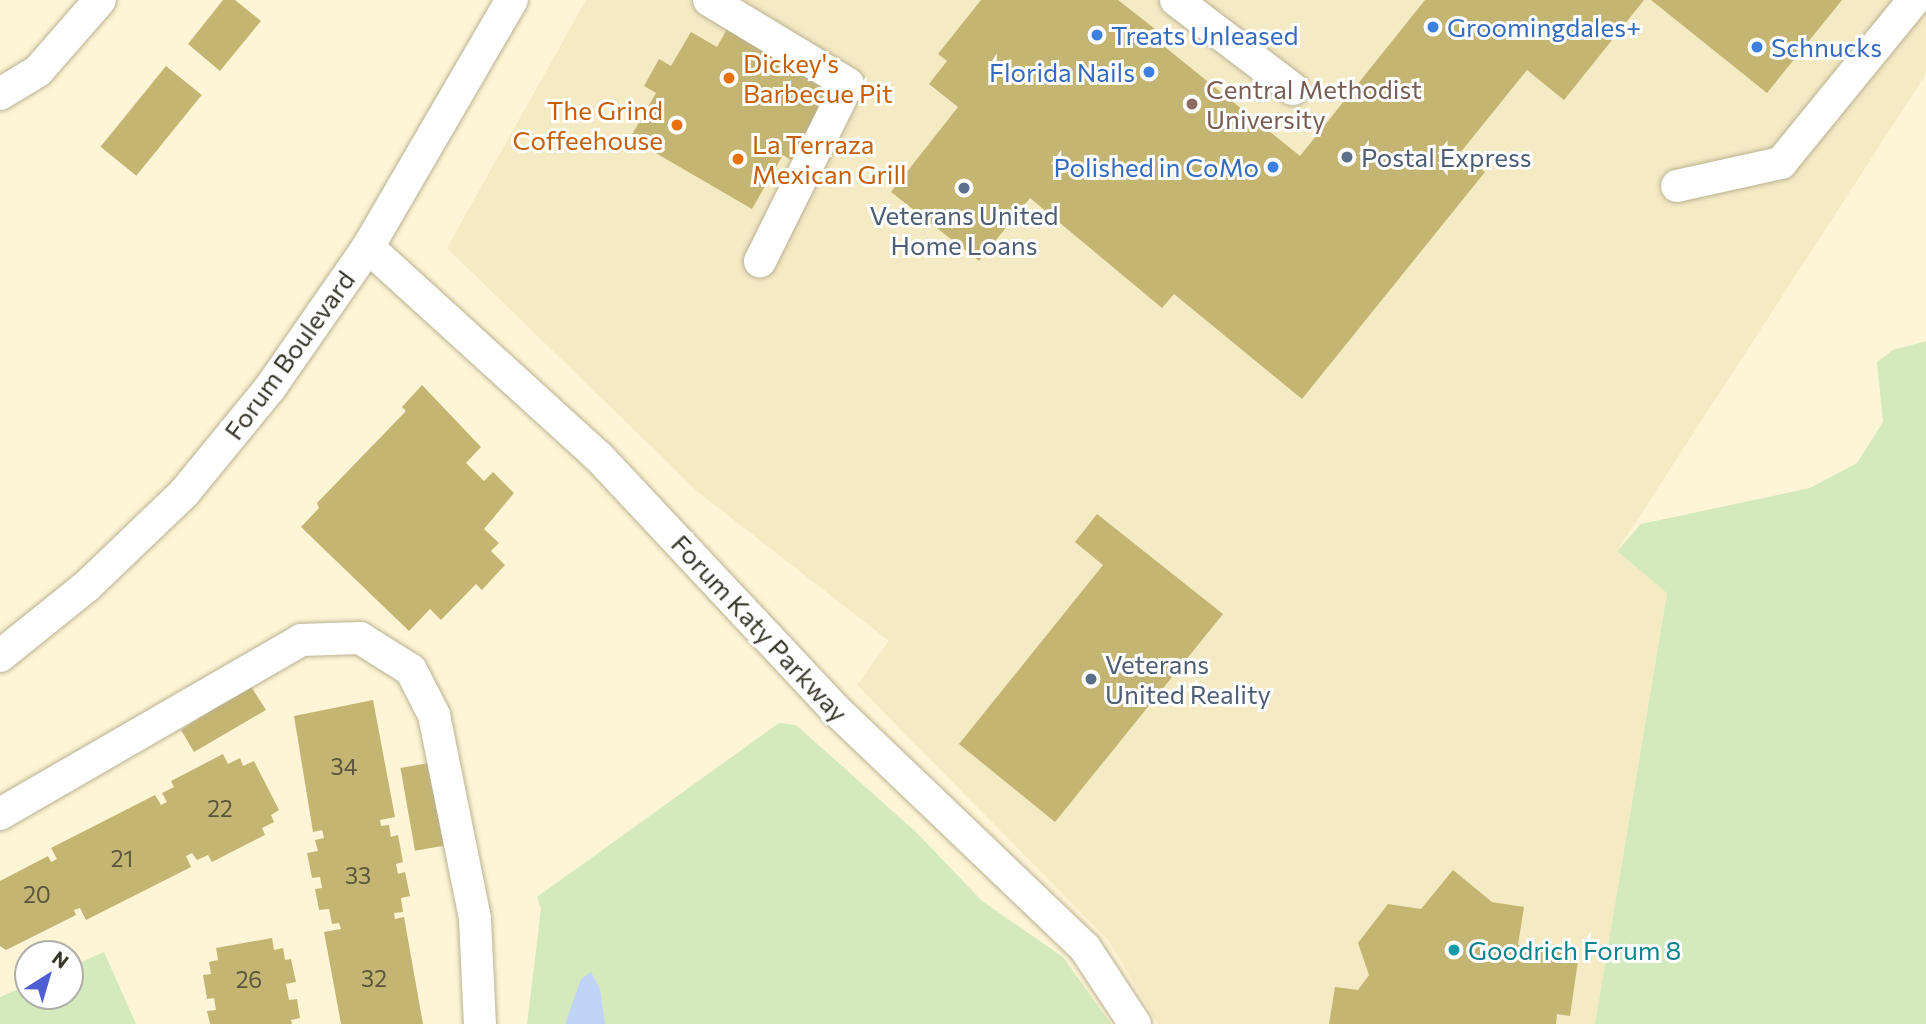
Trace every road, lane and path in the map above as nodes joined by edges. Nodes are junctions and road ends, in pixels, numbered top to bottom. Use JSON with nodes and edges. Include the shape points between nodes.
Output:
{"nodes":[{"id":1,"x":100,"y":0,"type":"edge"},
{"id":2,"x":512,"y":0,"type":"edge"},
{"id":3,"x":709,"y":0,"type":"edge"},
{"id":4,"x":1176,"y":0,"type":"edge"},
{"id":5,"x":1914,"y":0,"type":"edge"},
{"id":6,"x":1293,"y":89,"type":"dead end"},
{"id":7,"x":0,"y":94,"type":"edge"},
{"id":8,"x":1677,"y":186,"type":"dead end"},
{"id":9,"x":368,"y":247,"type":"junction"},
{"id":10,"x":760,"y":261,"type":"dead end"},
{"id":11,"x":0,"y":656,"type":"edge"},
{"id":12,"x":0,"y":814,"type":"edge"},
{"id":13,"x":480,"y":1024,"type":"edge"},
{"id":14,"x":1135,"y":1024,"type":"edge"}],
"edges":[{"from":1,"to":7,"type":"street","via":[[38,71]]},
{"from":2,"to":9,"type":"street","name":"Forum Boulevard"},
{"from":3,"to":10,"type":"street","via":[[848,84]]},
{"from":4,"to":6,"type":"street"},
{"from":5,"to":8,"type":"street","via":[[1782,163]]},
{"from":9,"to":11,"type":"street","name":"Forum Boulevard","via":[[270,388],[184,493],[88,586]]},
{"from":9,"to":14,"type":"street","name":"Forum Katy Parkway","via":[[599,457],[836,710],[1085,948]]},
{"from":12,"to":13,"type":"street","via":[[301,640],[360,638],[411,670],[434,715],[475,919]]}]}
